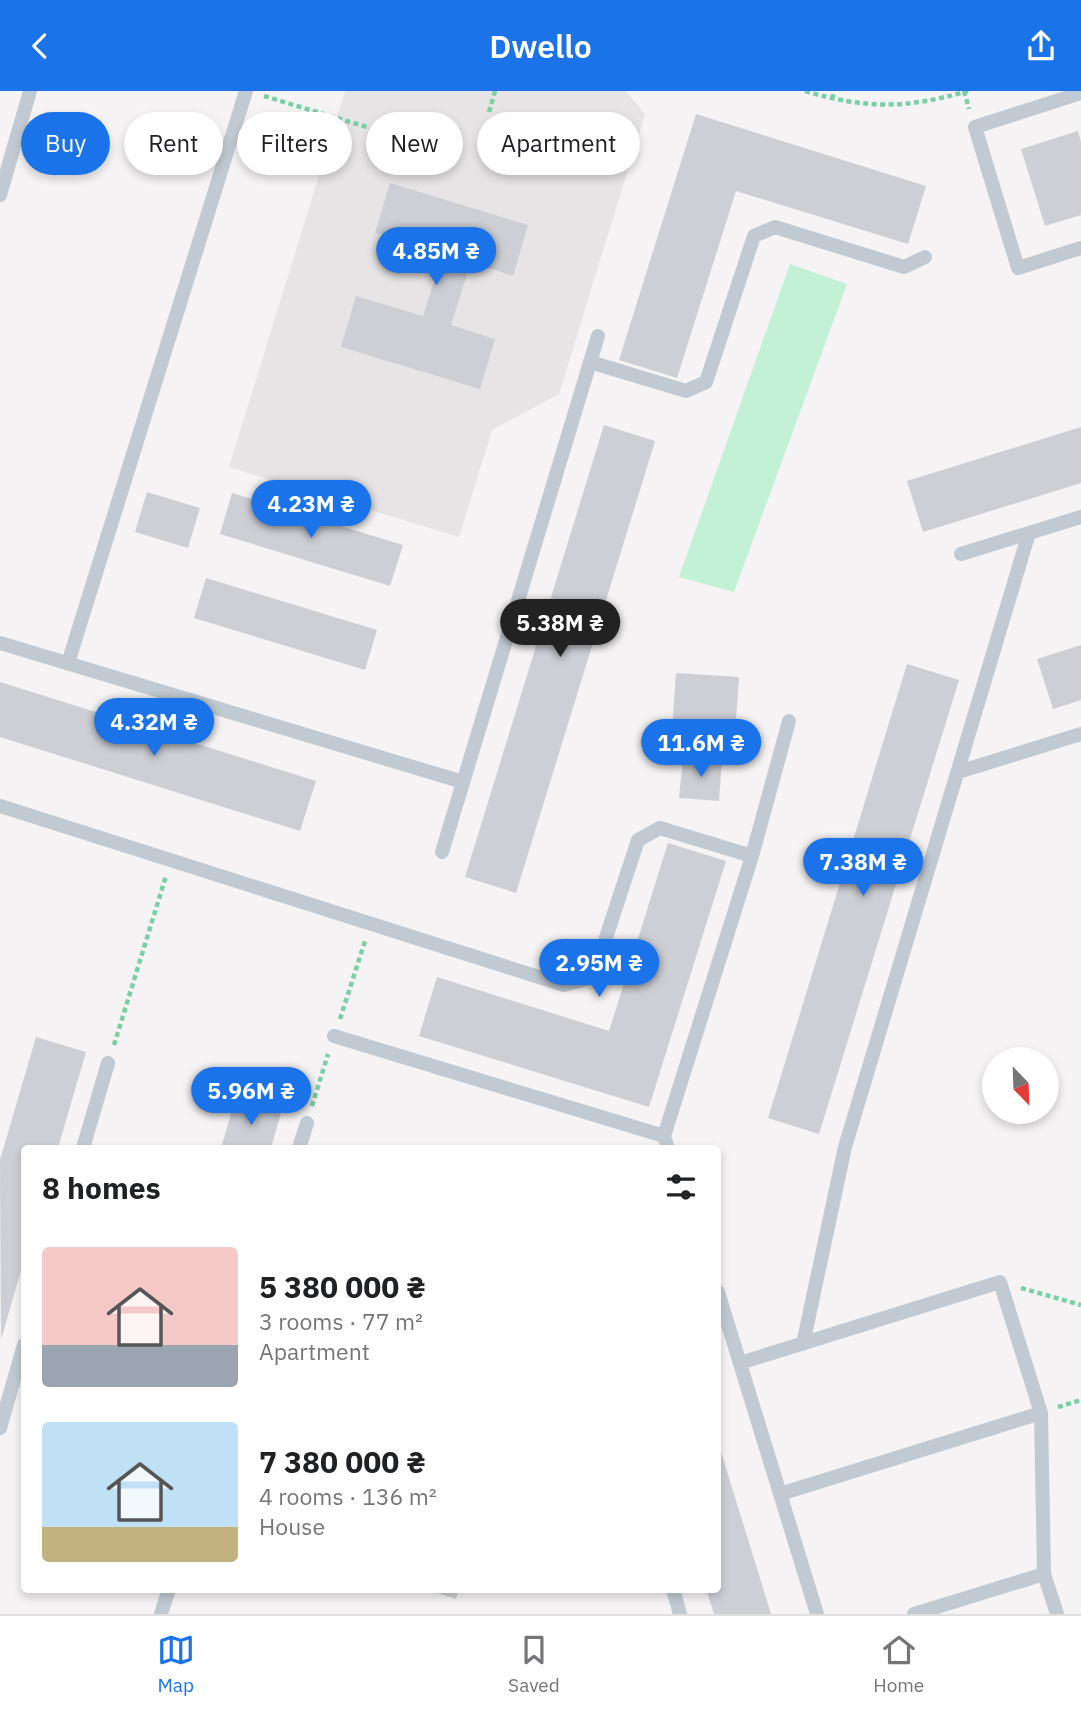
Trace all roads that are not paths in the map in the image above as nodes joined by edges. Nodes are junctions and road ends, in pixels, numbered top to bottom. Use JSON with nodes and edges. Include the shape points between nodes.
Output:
{"nodes":[{"id":1,"x":30,"y":91,"type":"edge"},
{"id":2,"x":246,"y":91,"type":"edge"},
{"id":3,"x":1081,"y":93,"type":"edge"},
{"id":4,"x":0,"y":195,"type":"edge"},
{"id":5,"x":1081,"y":248,"type":"edge"},
{"id":6,"x":925,"y":257,"type":"dead end"},
{"id":7,"x":598,"y":336,"type":"dead end"},
{"id":8,"x":590,"y":362,"type":"junction"},
{"id":9,"x":1081,"y":517,"type":"edge"},
{"id":10,"x":1030,"y":533,"type":"junction"},
{"id":11,"x":961,"y":554,"type":"dead end"},
{"id":12,"x":0,"y":643,"type":"edge"},
{"id":13,"x":68,"y":663,"type":"junction"},
{"id":14,"x":789,"y":721,"type":"dead end"},
{"id":15,"x":1081,"y":734,"type":"edge"},
{"id":16,"x":958,"y":772,"type":"junction"},
{"id":17,"x":463,"y":782,"type":"junction"},
{"id":18,"x":0,"y":806,"type":"edge"},
{"id":19,"x":442,"y":852,"type":"dead end"},
{"id":20,"x":752,"y":856,"type":"junction"},
{"id":21,"x":334,"y":1036,"type":"dead end"},
{"id":22,"x":108,"y":1063,"type":"road end"},
{"id":23,"x":307,"y":1123,"type":"dead end"},
{"id":24,"x":666,"y":1142,"type":"edge"},
{"id":25,"x":84,"y":1145,"type":"edge"},
{"id":26,"x":300,"y":1145,"type":"edge"},
{"id":27,"x":721,"y":1302,"type":"edge"},
{"id":28,"x":803,"y":1344,"type":"junction"},
{"id":29,"x":21,"y":1355,"type":"edge"},
{"id":30,"x":740,"y":1363,"type":"junction"},
{"id":31,"x":1041,"y":1413,"type":"junction"},
{"id":32,"x":0,"y":1428,"type":"edge"},
{"id":33,"x":780,"y":1494,"type":"junction"},
{"id":34,"x":1044,"y":1574,"type":"junction"},
{"id":35,"x":168,"y":1593,"type":"edge"},
{"id":36,"x":674,"y":1593,"type":"edge"},
{"id":37,"x":161,"y":1614,"type":"edge"},
{"id":38,"x":680,"y":1614,"type":"edge"},
{"id":39,"x":817,"y":1614,"type":"edge"},
{"id":40,"x":914,"y":1614,"type":"edge"},
{"id":41,"x":1057,"y":1614,"type":"edge"}],
"edges":[{"from":1,"to":4,"type":"lane"},
{"from":2,"to":13,"type":"lane"},
{"from":3,"to":5,"type":"lane","via":[[975,127],[1018,268]]},
{"from":6,"to":8,"type":"lane","via":[[904,267],[775,227],[754,236],[706,382],[686,391]]},
{"from":7,"to":8,"type":"lane"},
{"from":8,"to":17,"type":"lane"},
{"from":9,"to":10,"type":"lane"},
{"from":10,"to":11,"type":"lane"},
{"from":10,"to":16,"type":"lane"},
{"from":12,"to":13,"type":"lane"},
{"from":13,"to":17,"type":"lane"},
{"from":14,"to":20,"type":"lane"},
{"from":15,"to":16,"type":"lane"},
{"from":16,"to":28,"type":"lane","via":[[845,1147]]},
{"from":17,"to":19,"type":"lane"},
{"from":18,"to":20,"type":"lane","via":[[565,985],[593,977],[638,840],[660,828]]},
{"from":20,"to":24,"type":"lane"},
{"from":21,"to":24,"type":"lane"},
{"from":22,"to":25,"type":"lane"},
{"from":23,"to":26,"type":"lane"},
{"from":27,"to":30,"type":"lane"},
{"from":28,"to":30,"type":"lane"},
{"from":28,"to":31,"type":"lane","via":[[1000,1282]]},
{"from":29,"to":32,"type":"lane"},
{"from":30,"to":33,"type":"lane"},
{"from":31,"to":33,"type":"lane"},
{"from":31,"to":34,"type":"lane"},
{"from":33,"to":39,"type":"lane"},
{"from":34,"to":40,"type":"lane"},
{"from":34,"to":41,"type":"lane"},
{"from":35,"to":37,"type":"lane"},
{"from":36,"to":38,"type":"lane"}]}
